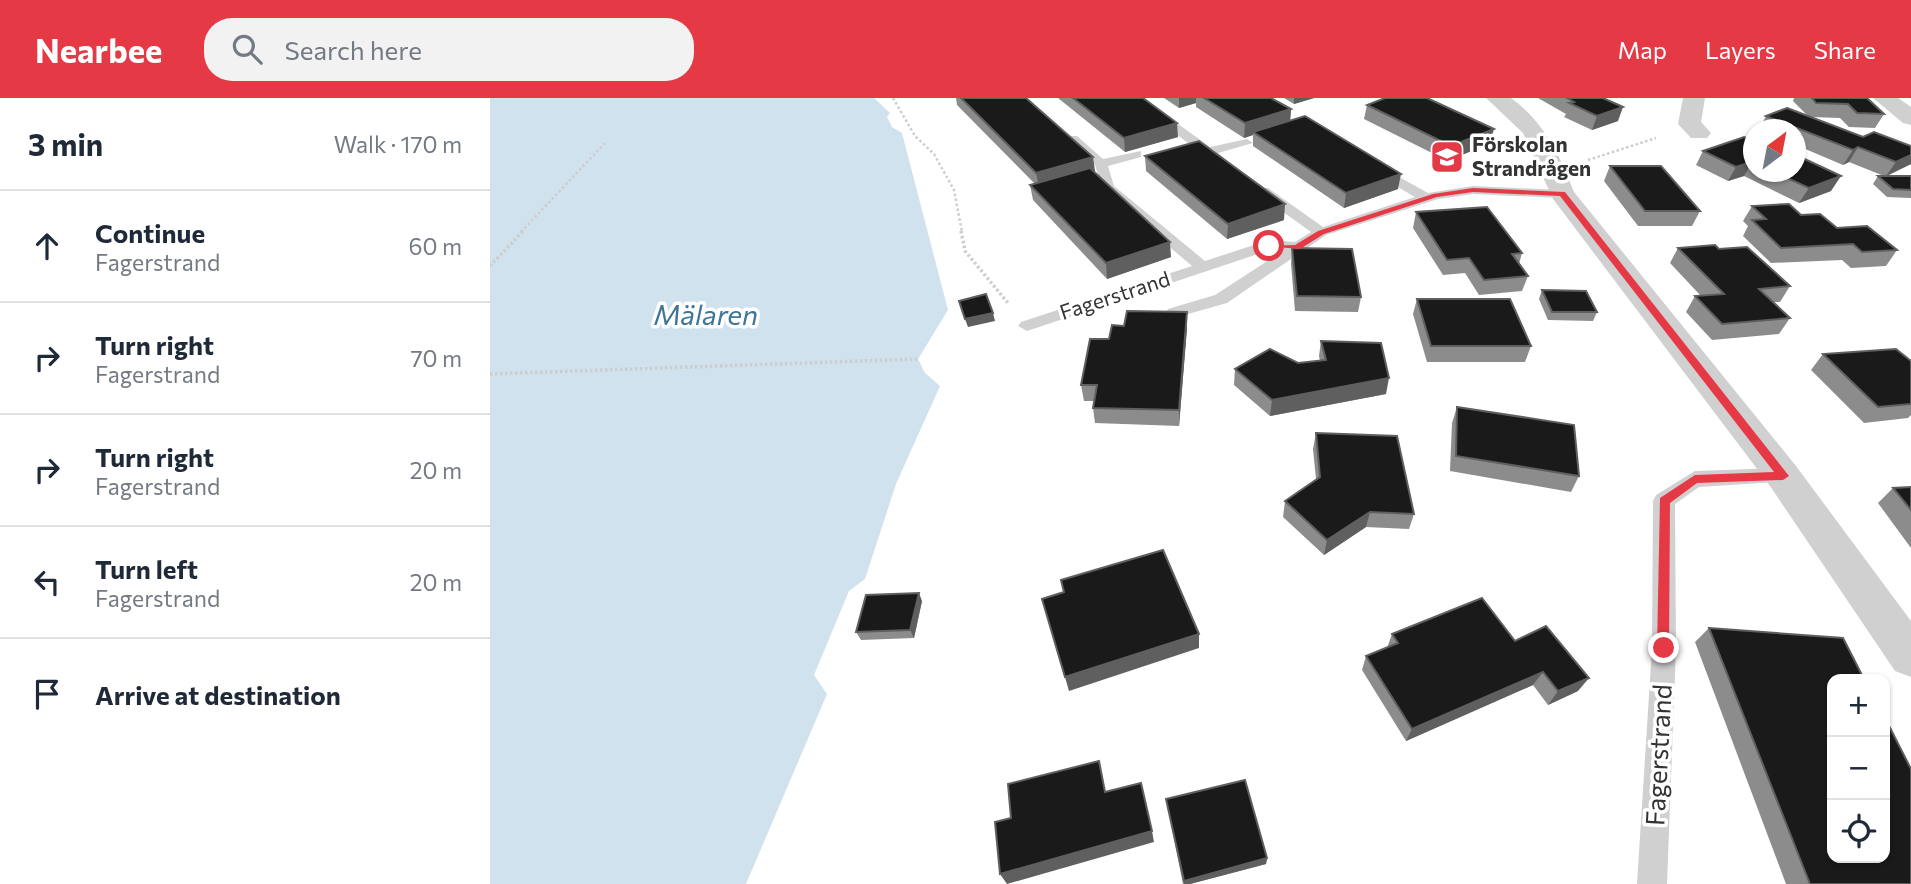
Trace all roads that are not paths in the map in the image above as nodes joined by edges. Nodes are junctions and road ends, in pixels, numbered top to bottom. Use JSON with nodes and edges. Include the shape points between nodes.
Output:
{"nodes":[{"id":1,"x":1134,"y":98,"type":"edge"},
{"id":2,"x":1497,"y":98,"type":"edge"},
{"id":3,"x":1694,"y":98,"type":"edge"},
{"id":4,"x":1884,"y":98,"type":"edge"},
{"id":5,"x":1911,"y":118,"type":"edge"},
{"id":6,"x":1063,"y":131,"type":"edge"},
{"id":7,"x":1699,"y":133,"type":"dead end"},
{"id":8,"x":1247,"y":143,"type":"edge"},
{"id":9,"x":1208,"y":151,"type":"junction"},
{"id":10,"x":1136,"y":154,"type":"edge"},
{"id":11,"x":1359,"y":158,"type":"edge"},
{"id":12,"x":1101,"y":164,"type":"junction"},
{"id":13,"x":1231,"y":168,"type":"edge"},
{"id":14,"x":1253,"y":184,"type":"edge"},
{"id":15,"x":1562,"y":194,"type":"junction"},
{"id":16,"x":1427,"y":198,"type":"junction"},
{"id":17,"x":1321,"y":232,"type":"junction"},
{"id":18,"x":1297,"y":247,"type":"junction"},
{"id":19,"x":1203,"y":267,"type":"junction"},
{"id":20,"x":1174,"y":313,"type":"edge"},
{"id":21,"x":1027,"y":326,"type":"road end"},
{"id":22,"x":1783,"y":476,"type":"junction"},
{"id":23,"x":1911,"y":657,"type":"edge"},
{"id":24,"x":1652,"y":884,"type":"edge"}],
"edges":[{"from":1,"to":9,"type":"lane"},
{"from":2,"to":15,"type":"street","via":[[1542,139]]},
{"from":3,"to":7,"type":"street","via":[[1689,124]]},
{"from":4,"to":5,"type":"street"},
{"from":6,"to":12,"type":"lane","name":"Fagerstrand"},
{"from":8,"to":9,"type":"lane"},
{"from":9,"to":13,"type":"lane"},
{"from":10,"to":12,"type":"lane"},
{"from":11,"to":16,"type":"lane"},
{"from":12,"to":19,"type":"lane","name":"Fagerstrand","via":[[1108,188]]},
{"from":14,"to":17,"type":"lane"},
{"from":15,"to":16,"type":"lane","name":"Fagerstrand","via":[[1473,190]]},
{"from":15,"to":22,"type":"street"},
{"from":16,"to":17,"type":"lane","name":"Fagerstrand"},
{"from":17,"to":18,"type":"lane","name":"Fagerstrand"},
{"from":18,"to":19,"type":"lane","name":"Fagerstrand","via":[[1269,246]]},
{"from":18,"to":20,"type":"lane","name":"Fagerstrand","via":[[1221,299]]},
{"from":19,"to":21,"type":"lane","name":"Fagerstrand"},
{"from":22,"to":23,"type":"street"},
{"from":22,"to":24,"type":"lane","name":"Fagerstrand","via":[[1695,479],[1664,501],[1664,648]]}]}
